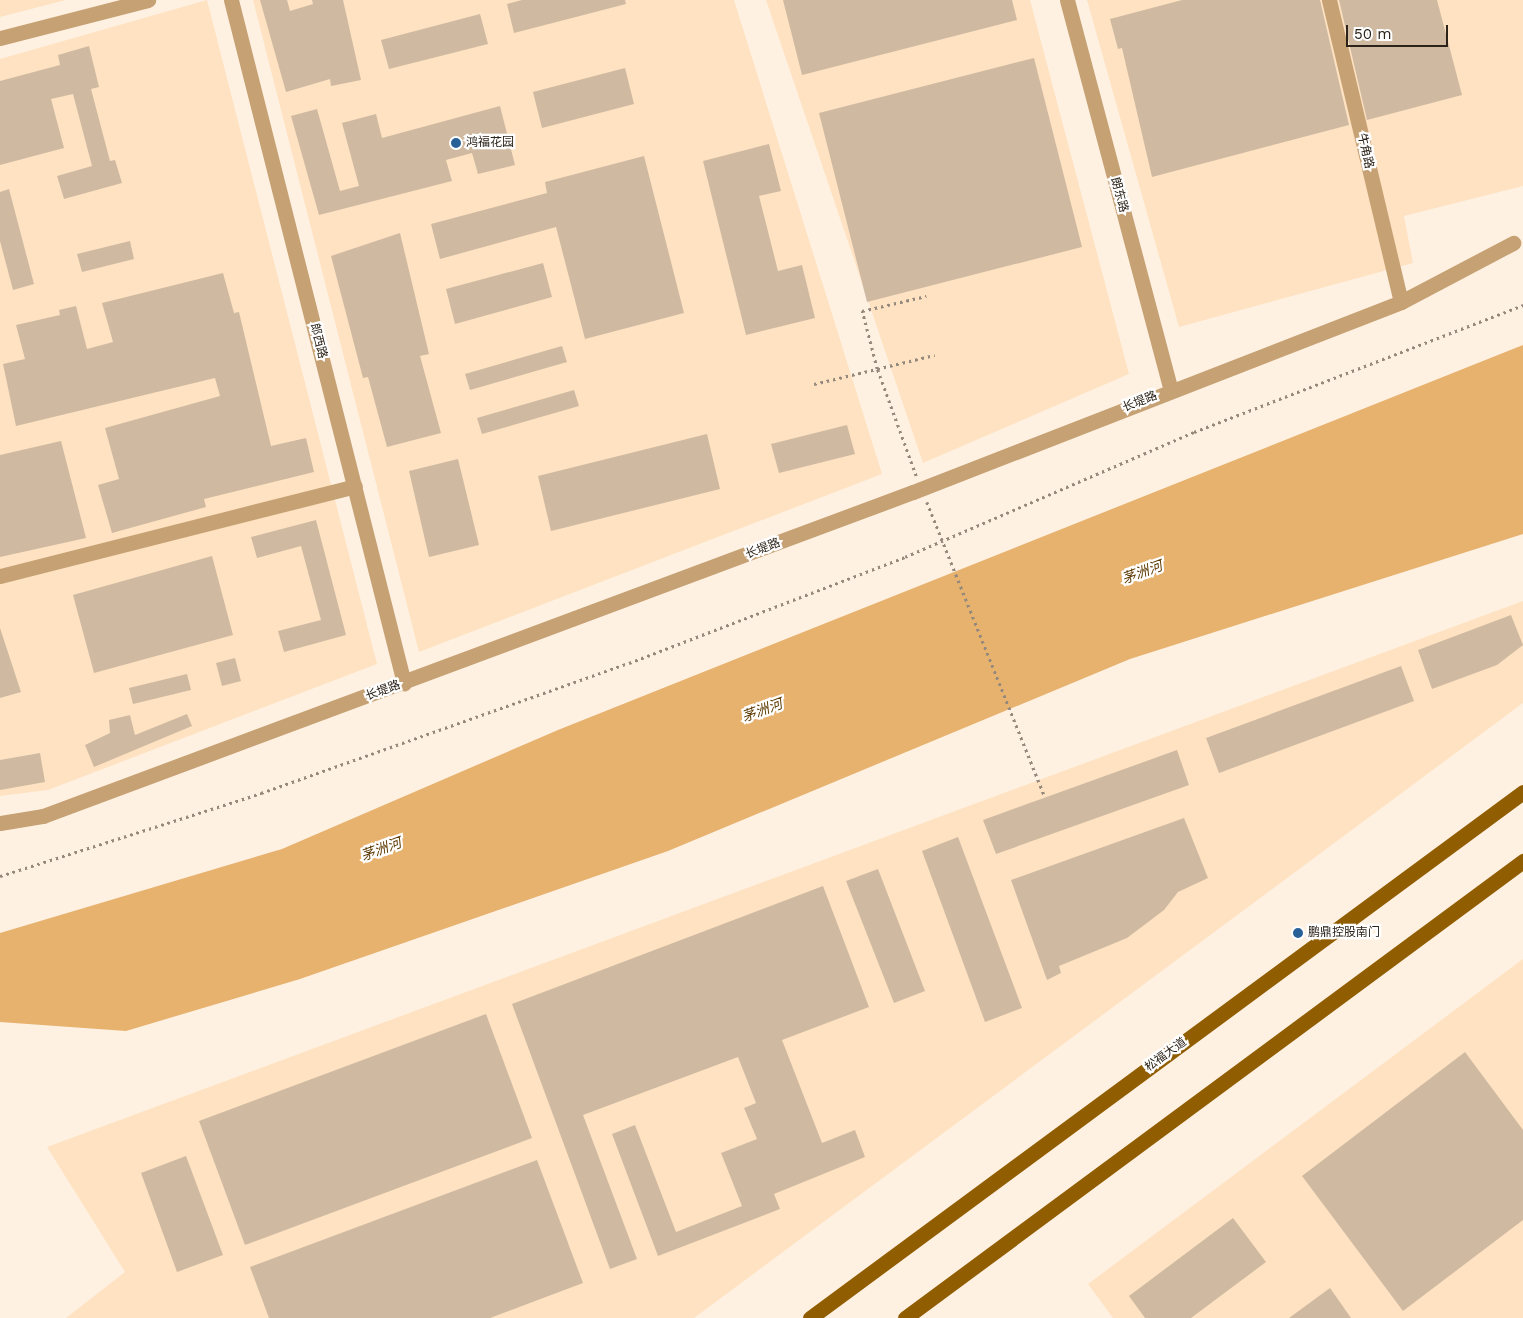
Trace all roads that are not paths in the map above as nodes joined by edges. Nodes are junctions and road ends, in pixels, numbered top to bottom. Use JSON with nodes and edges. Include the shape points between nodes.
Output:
{"nodes":[{"id":1,"x":148,"y":0,"type":"edge"},
{"id":2,"x":231,"y":0,"type":"edge"},
{"id":3,"x":1067,"y":0,"type":"edge"},
{"id":4,"x":1329,"y":0,"type":"edge"},
{"id":5,"x":0,"y":38,"type":"edge"},
{"id":6,"x":1513,"y":243,"type":"dead end"},
{"id":7,"x":1401,"y":302,"type":"junction"},
{"id":8,"x":1172,"y":390,"type":"junction"},
{"id":9,"x":354,"y":486,"type":"junction"},
{"id":10,"x":0,"y":576,"type":"edge"},
{"id":11,"x":404,"y":683,"type":"junction"},
{"id":12,"x":1523,"y":792,"type":"edge"},
{"id":13,"x":0,"y":823,"type":"edge"},
{"id":14,"x":1523,"y":861,"type":"edge"},
{"id":15,"x":810,"y":1318,"type":"edge"},
{"id":16,"x":905,"y":1318,"type":"edge"}],
"edges":[{"from":1,"to":5,"type":"street"},
{"from":2,"to":9,"type":"street","name":"郎西路"},
{"from":3,"to":8,"type":"street","name":"朗东路"},
{"from":4,"to":7,"type":"street","name":"牛角路"},
{"from":6,"to":7,"type":"street","name":"长堤路"},
{"from":7,"to":8,"type":"street","name":"长堤路"},
{"from":8,"to":11,"type":"street","name":"长堤路"},
{"from":9,"to":10,"type":"street"},
{"from":9,"to":11,"type":"street","name":"郎西路"},
{"from":11,"to":13,"type":"street","name":"长堤路","via":[[42,816]]},
{"from":12,"to":15,"type":"main road","name":"松福大道"},
{"from":14,"to":16,"type":"main road"}]}
